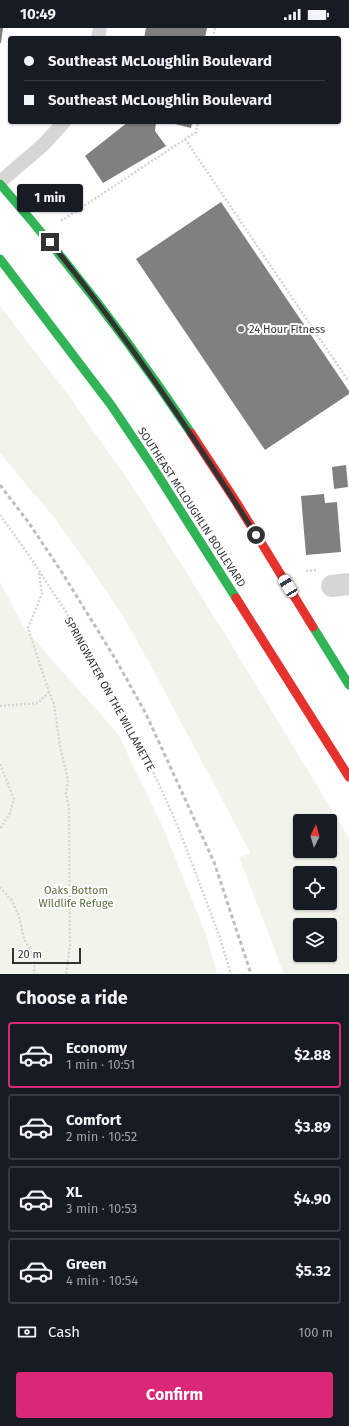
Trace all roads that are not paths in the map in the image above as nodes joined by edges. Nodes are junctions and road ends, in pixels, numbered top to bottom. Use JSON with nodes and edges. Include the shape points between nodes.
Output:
{"nodes":[{"id":1,"x":62,"y":124,"type":"edge"},
{"id":2,"x":0,"y":183,"type":"edge"},
{"id":3,"x":0,"y":259,"type":"edge"},
{"id":4,"x":349,"y":685,"type":"edge"},
{"id":5,"x":349,"y":777,"type":"edge"}],
"edges":[{"from":1,"to":2,"type":"lane"},
{"from":2,"to":4,"type":"highway","via":[[113,322],[200,447]]},
{"from":3,"to":5,"type":"highway","name":"SOUTHEAST MCLOUGHLIN BOULEVARD","via":[[111,405],[150,462]]}]}
